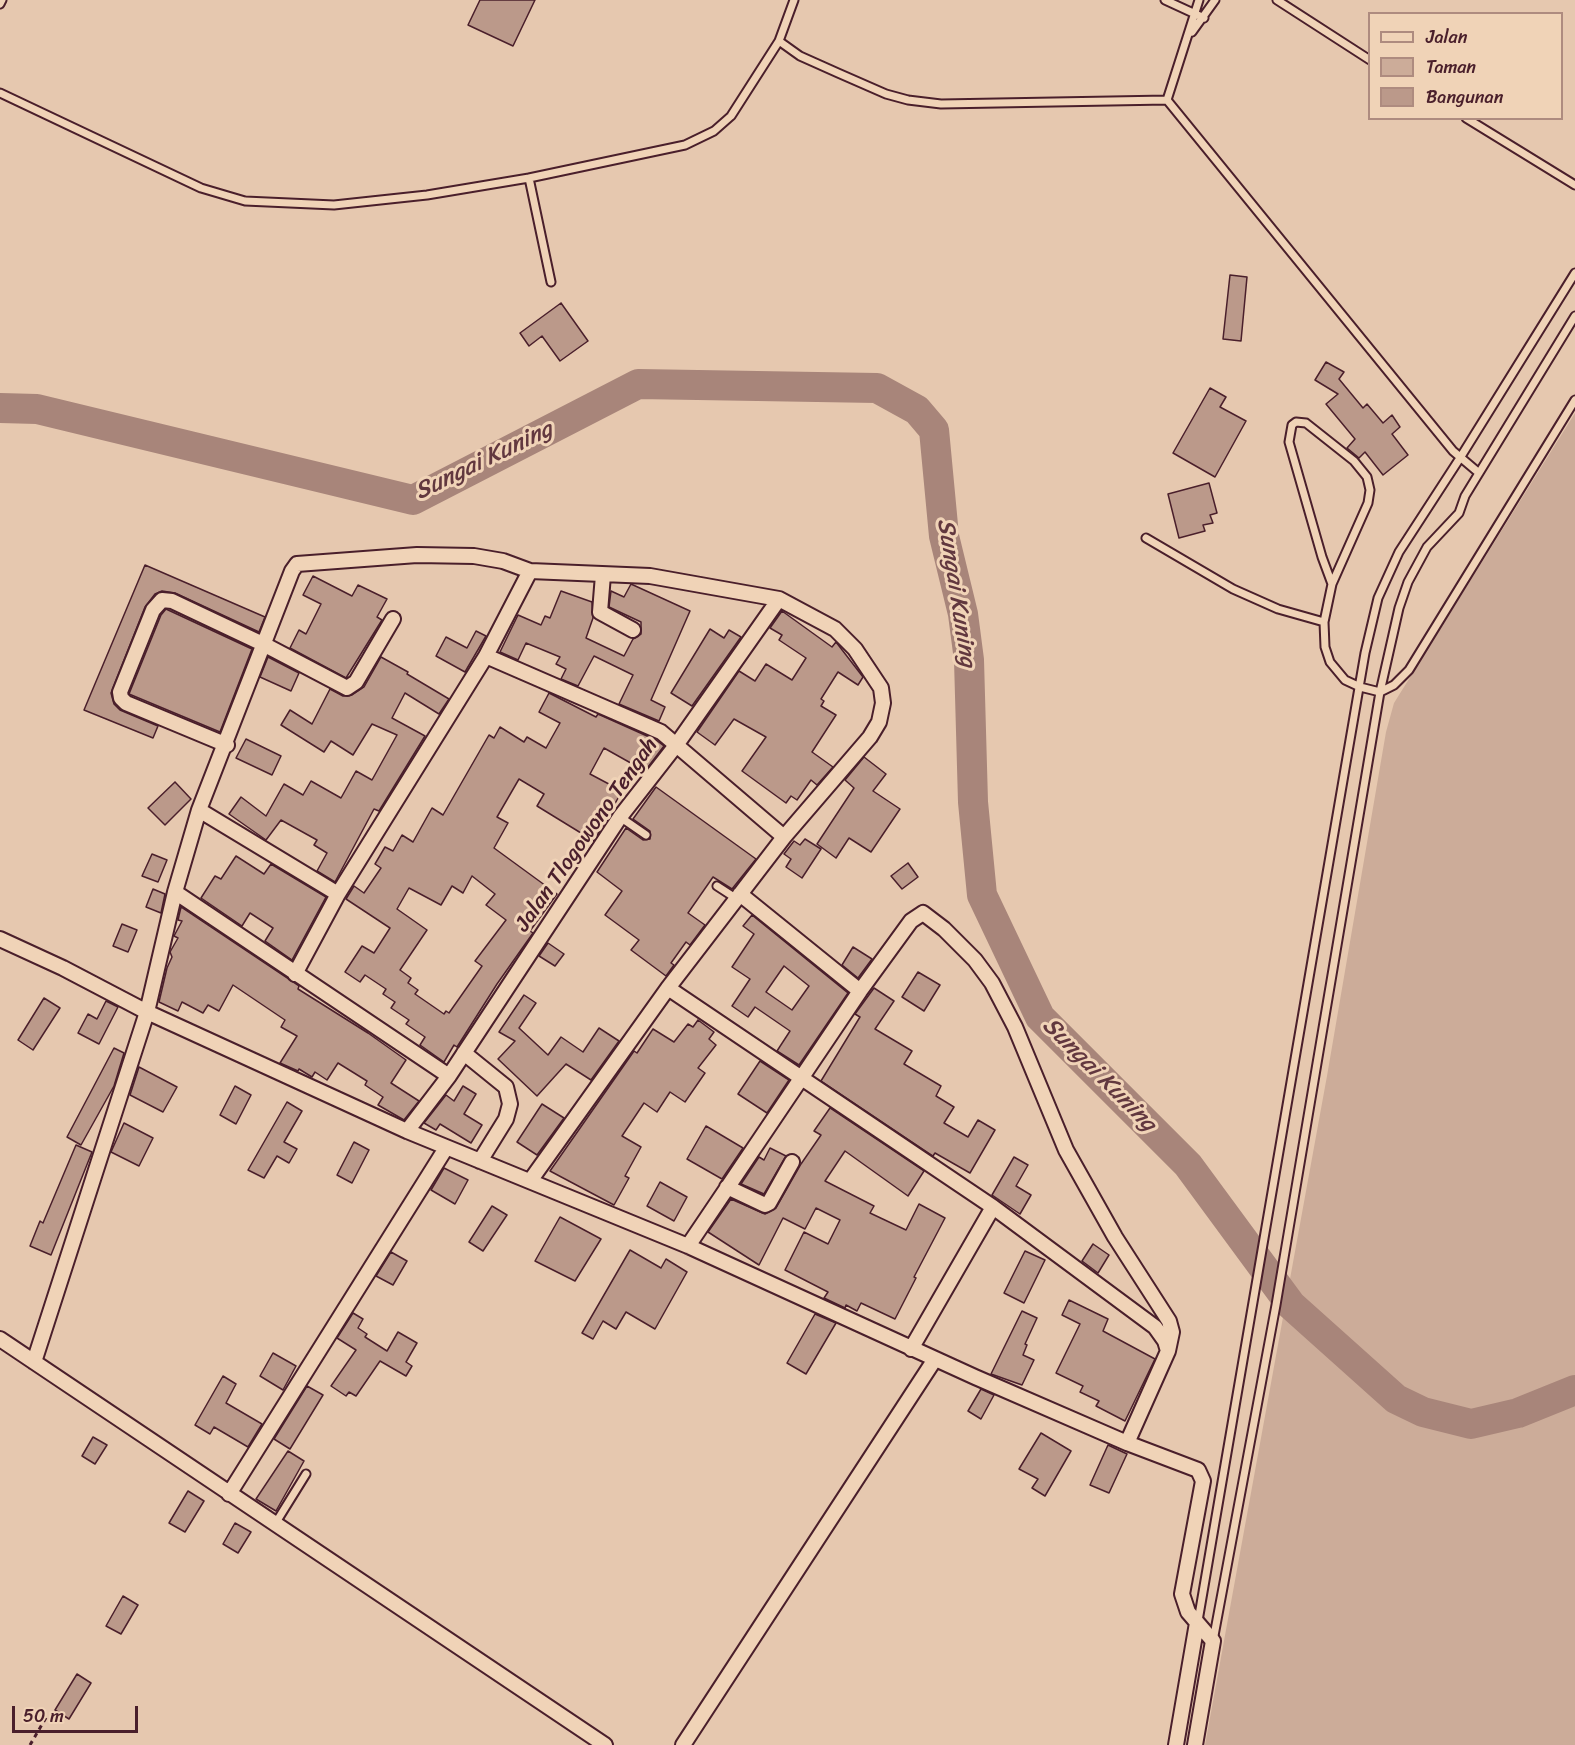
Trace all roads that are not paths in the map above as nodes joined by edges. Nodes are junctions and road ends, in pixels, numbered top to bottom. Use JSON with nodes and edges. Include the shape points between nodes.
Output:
{"nodes":[{"id":1,"x":2,"y":0,"type":"edge"},
{"id":2,"x":794,"y":0,"type":"edge"},
{"id":3,"x":1165,"y":0,"type":"edge"},
{"id":4,"x":1199,"y":0,"type":"edge"},
{"id":5,"x":1215,"y":0,"type":"edge"},
{"id":6,"x":1277,"y":0,"type":"edge"},
{"id":7,"x":0,"y":4,"type":"edge"},
{"id":8,"x":1195,"y":14,"type":"junction"},
{"id":9,"x":1204,"y":18,"type":"junction"},
{"id":10,"x":1191,"y":33,"type":"junction"},
{"id":11,"x":779,"y":41,"type":"junction"},
{"id":12,"x":1368,"y":59,"type":"edge"},
{"id":13,"x":0,"y":93,"type":"edge"},
{"id":14,"x":1167,"y":100,"type":"junction"},
{"id":15,"x":1469,"y":120,"type":"edge"},
{"id":16,"x":529,"y":178,"type":"junction"},
{"id":17,"x":1575,"y":185,"type":"edge"},
{"id":18,"x":1575,"y":273,"type":"edge"},
{"id":19,"x":551,"y":282,"type":"dead end"},
{"id":20,"x":1575,"y":316,"type":"edge"},
{"id":21,"x":1575,"y":400,"type":"edge"},
{"id":22,"x":1460,"y":458,"type":"junction"},
{"id":23,"x":1479,"y":473,"type":"junction"},
{"id":24,"x":1146,"y":538,"type":"dead end"},
{"id":25,"x":530,"y":571,"type":"junction"},
{"id":26,"x":603,"y":575,"type":"junction"},
{"id":27,"x":1332,"y":584,"type":"junction"},
{"id":28,"x":779,"y":599,"type":"junction"},
{"id":29,"x":393,"y":619,"type":"dead end"},
{"id":30,"x":1324,"y":622,"type":"junction"},
{"id":31,"x":633,"y":630,"type":"dead end"},
{"id":32,"x":265,"y":645,"type":"junction"},
{"id":33,"x":486,"y":656,"type":"junction"},
{"id":34,"x":1360,"y":687,"type":"junction"},
{"id":35,"x":1380,"y":692,"type":"junction"},
{"id":36,"x":677,"y":744,"type":"junction"},
{"id":37,"x":226,"y":745,"type":"junction"},
{"id":38,"x":199,"y":810,"type":"junction"},
{"id":39,"x":620,"y":818,"type":"junction"},
{"id":40,"x":646,"y":835,"type":"dead end"},
{"id":41,"x":784,"y":837,"type":"junction"},
{"id":42,"x":717,"y":886,"type":"dead end"},
{"id":43,"x":175,"y":892,"type":"junction"},
{"id":44,"x":338,"y":894,"type":"junction"},
{"id":45,"x":738,"y":897,"type":"junction"},
{"id":46,"x":0,"y":939,"type":"edge"},
{"id":47,"x":296,"y":974,"type":"junction"},
{"id":48,"x":668,"y":988,"type":"junction"},
{"id":49,"x":860,"y":990,"type":"junction"},
{"id":50,"x":147,"y":1012,"type":"junction"},
{"id":51,"x":464,"y":1053,"type":"junction"},
{"id":52,"x":449,"y":1076,"type":"junction"},
{"id":53,"x":799,"y":1078,"type":"junction"},
{"id":54,"x":407,"y":1131,"type":"junction"},
{"id":55,"x":446,"y":1148,"type":"junction"},
{"id":56,"x":480,"y":1161,"type":"junction"},
{"id":57,"x":792,"y":1162,"type":"dead end"},
{"id":58,"x":530,"y":1181,"type":"junction"},
{"id":59,"x":726,"y":1187,"type":"junction"},
{"id":60,"x":993,"y":1207,"type":"junction"},
{"id":61,"x":688,"y":1246,"type":"junction"},
{"id":62,"x":0,"y":1339,"type":"edge"},
{"id":63,"x":911,"y":1349,"type":"junction"},
{"id":64,"x":1168,"y":1351,"type":"junction"},
{"id":65,"x":935,"y":1359,"type":"junction"},
{"id":66,"x":34,"y":1362,"type":"junction"},
{"id":67,"x":1127,"y":1443,"type":"junction"},
{"id":68,"x":306,"y":1474,"type":"dead end"},
{"id":69,"x":230,"y":1494,"type":"junction"},
{"id":70,"x":275,"y":1524,"type":"junction"},
{"id":71,"x":1197,"y":1623,"type":"junction"},
{"id":72,"x":1213,"y":1641,"type":"junction"},
{"id":73,"x":605,"y":1745,"type":"edge"},
{"id":74,"x":683,"y":1745,"type":"edge"},
{"id":75,"x":1176,"y":1745,"type":"edge"},
{"id":76,"x":1195,"y":1745,"type":"edge"}],
"edges":[{"from":1,"to":7,"type":"lane"},
{"from":2,"to":11,"type":"lane"},
{"from":3,"to":8,"type":"lane"},
{"from":4,"to":8,"type":"lane"},
{"from":5,"to":9,"type":"lane"},
{"from":6,"to":12,"type":"lane"},
{"from":8,"to":9,"type":"lane"},
{"from":8,"to":10,"type":"lane"},
{"from":9,"to":10,"type":"lane"},
{"from":10,"to":14,"type":"lane"},
{"from":11,"to":14,"type":"lane","via":[[819,64],[908,100],[941,104]]},
{"from":11,"to":16,"type":"lane","via":[[731,116],[714,131],[684,145]]},
{"from":13,"to":16,"type":"lane","via":[[201,188],[245,201],[334,205]]},
{"from":14,"to":22,"type":"lane"},
{"from":15,"to":17,"type":"lane"},
{"from":16,"to":19,"type":"lane"},
{"from":18,"to":22,"type":"lane"},
{"from":20,"to":23,"type":"lane"},
{"from":21,"to":35,"type":"lane","via":[[1409,670]]},
{"from":22,"to":23,"type":"lane"},
{"from":22,"to":34,"type":"lane","via":[[1399,552],[1378,598]]},
{"from":23,"to":35,"type":"lane","via":[[1459,513],[1427,548],[1408,582]]},
{"from":24,"to":30,"type":"lane","via":[[1233,589],[1278,609]]},
{"from":25,"to":26,"type":"street"},
{"from":25,"to":32,"type":"street","via":[[474,556],[297,564]]},
{"from":25,"to":33,"type":"street"},
{"from":26,"to":28,"type":"street","via":[[650,576]]},
{"from":26,"to":31,"type":"street","via":[[600,612]]},
{"from":27,"to":27,"type":"lane","via":[[1368,503],[1370,490],[1367,477],[1354,461],[1306,423],[1296,422],[1289,442]]},
{"from":27,"to":30,"type":"lane"},
{"from":28,"to":36,"type":"street"},
{"from":28,"to":41,"type":"street","via":[[835,629],[868,666],[881,688],[884,703],[870,737]]},
{"from":29,"to":32,"type":"street","via":[[356,682],[347,688]]},
{"from":30,"to":34,"type":"lane","via":[[1330,662],[1345,680]]},
{"from":32,"to":37,"type":"street"},
{"from":32,"to":37,"type":"street","via":[[172,601],[162,600],[153,610],[120,692],[126,703]]},
{"from":33,"to":36,"type":"street","name":"Jalan Tlogowono Tengah","via":[[645,724]]},
{"from":33,"to":44,"type":"street"},
{"from":34,"to":35,"type":"lane"},
{"from":34,"to":71,"type":"lane"},
{"from":35,"to":72,"type":"lane","via":[[1276,1305]]},
{"from":36,"to":39,"type":"street","name":"Jalan Tlogowono Tengah"},
{"from":36,"to":41,"type":"street"},
{"from":37,"to":38,"type":"street"},
{"from":38,"to":43,"type":"street"},
{"from":38,"to":44,"type":"street"},
{"from":39,"to":40,"type":"lane"},
{"from":39,"to":51,"type":"street","name":"Jalan Tlogowono Tengah"},
{"from":41,"to":45,"type":"street"},
{"from":42,"to":45,"type":"lane"},
{"from":43,"to":47,"type":"street"},
{"from":43,"to":50,"type":"street"},
{"from":44,"to":47,"type":"street"},
{"from":45,"to":48,"type":"street"},
{"from":45,"to":49,"type":"street"},
{"from":46,"to":50,"type":"street"},
{"from":47,"to":52,"type":"street"},
{"from":48,"to":53,"type":"street"},
{"from":48,"to":58,"type":"street"},
{"from":49,"to":53,"type":"street"},
{"from":49,"to":64,"type":"street","via":[[919,914],[930,916],[975,960],[1015,1027],[1066,1150],[1169,1321],[1172,1332]]},
{"from":50,"to":54,"type":"street"},
{"from":50,"to":66,"type":"street"},
{"from":51,"to":52,"type":"street","name":"Jalan Tlogowono Tengah"},
{"from":51,"to":56,"type":"street","via":[[506,1088],[510,1104],[506,1119]]},
{"from":52,"to":54,"type":"street","name":"Jalan Tlogowono Tengah"},
{"from":53,"to":59,"type":"street"},
{"from":53,"to":60,"type":"street"},
{"from":54,"to":55,"type":"street"},
{"from":55,"to":56,"type":"street"},
{"from":55,"to":69,"type":"street"},
{"from":56,"to":58,"type":"street"},
{"from":57,"to":59,"type":"street","via":[[765,1205]]},
{"from":58,"to":61,"type":"street"},
{"from":59,"to":61,"type":"street"},
{"from":60,"to":63,"type":"street"},
{"from":60,"to":64,"type":"street","via":[[1138,1312],[1166,1341]]},
{"from":61,"to":63,"type":"street"},
{"from":62,"to":66,"type":"street"},
{"from":63,"to":65,"type":"street"},
{"from":64,"to":67,"type":"street"},
{"from":65,"to":67,"type":"street"},
{"from":65,"to":74,"type":"street"},
{"from":66,"to":69,"type":"street"},
{"from":67,"to":71,"type":"street","via":[[1198,1470],[1203,1477],[1182,1594],[1185,1608]]},
{"from":68,"to":70,"type":"lane"},
{"from":69,"to":70,"type":"street"},
{"from":70,"to":73,"type":"street"},
{"from":71,"to":72,"type":"street"},
{"from":71,"to":75,"type":"street"},
{"from":72,"to":76,"type":"street"}]}
